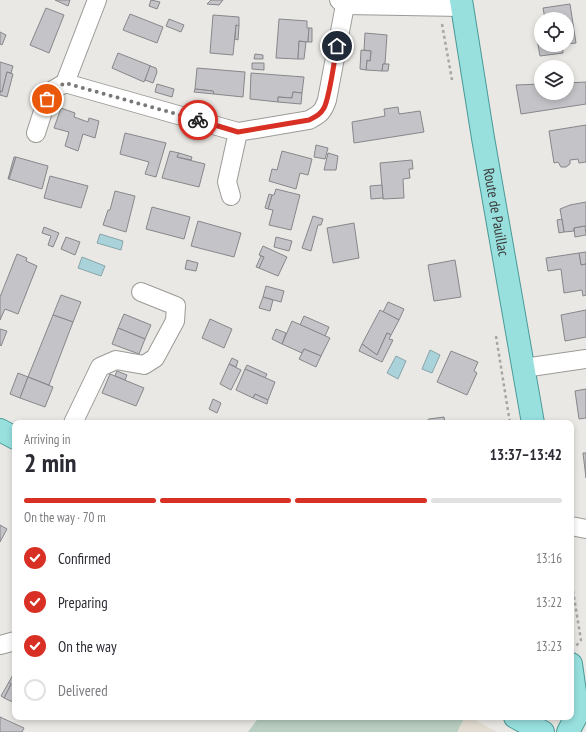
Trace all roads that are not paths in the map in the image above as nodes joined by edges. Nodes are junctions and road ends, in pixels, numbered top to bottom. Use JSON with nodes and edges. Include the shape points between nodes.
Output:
{"nodes":[{"id":1,"x":97,"y":0,"type":"edge"},
{"id":2,"x":342,"y":2,"type":"edge"},
{"id":3,"x":461,"y":3,"type":"edge"},
{"id":4,"x":65,"y":83,"type":"junction"},
{"id":5,"x":238,"y":132,"type":"junction"},
{"id":6,"x":36,"y":133,"type":"dead end"},
{"id":7,"x":231,"y":196,"type":"dead end"},
{"id":8,"x":142,"y":292,"type":"dead end"},
{"id":9,"x":586,"y":359,"type":"edge"},
{"id":10,"x":524,"y":368,"type":"junction"},
{"id":11,"x":74,"y":420,"type":"edge"},
{"id":12,"x":533,"y":420,"type":"edge"},
{"id":13,"x":0,"y":430,"type":"edge"},
{"id":14,"x":12,"y":436,"type":"edge"},
{"id":15,"x":574,"y":527,"type":"edge"},
{"id":16,"x":586,"y":529,"type":"edge"},
{"id":17,"x":12,"y":642,"type":"edge"},
{"id":18,"x":0,"y":645,"type":"edge"},
{"id":19,"x":574,"y":694,"type":"edge"},
{"id":20,"x":521,"y":720,"type":"edge"},
{"id":21,"x":577,"y":725,"type":"edge"},
{"id":22,"x":543,"y":732,"type":"edge"}],
"edges":[{"from":1,"to":4,"type":"street"},
{"from":2,"to":3,"type":"street"},
{"from":2,"to":5,"type":"street","via":[[324,109],[309,120]]},
{"from":3,"to":10,"type":"main road","name":"Route de Pauillac"},
{"from":4,"to":5,"type":"street"},
{"from":4,"to":6,"type":"street","via":[[53,90],[47,99]]},
{"from":5,"to":7,"type":"street","via":[[227,182]]},
{"from":8,"to":11,"type":"street","via":[[176,306],[175,321],[155,358],[144,365],[116,360],[100,367]]},
{"from":9,"to":10,"type":"street"},
{"from":10,"to":12,"type":"main road","name":"Route de Pauillac"},
{"from":13,"to":14,"type":"main road"},
{"from":15,"to":16,"type":"street"},
{"from":17,"to":18,"type":"street"},
{"from":19,"to":21,"type":"main road"},
{"from":20,"to":22,"type":"main road"}]}
